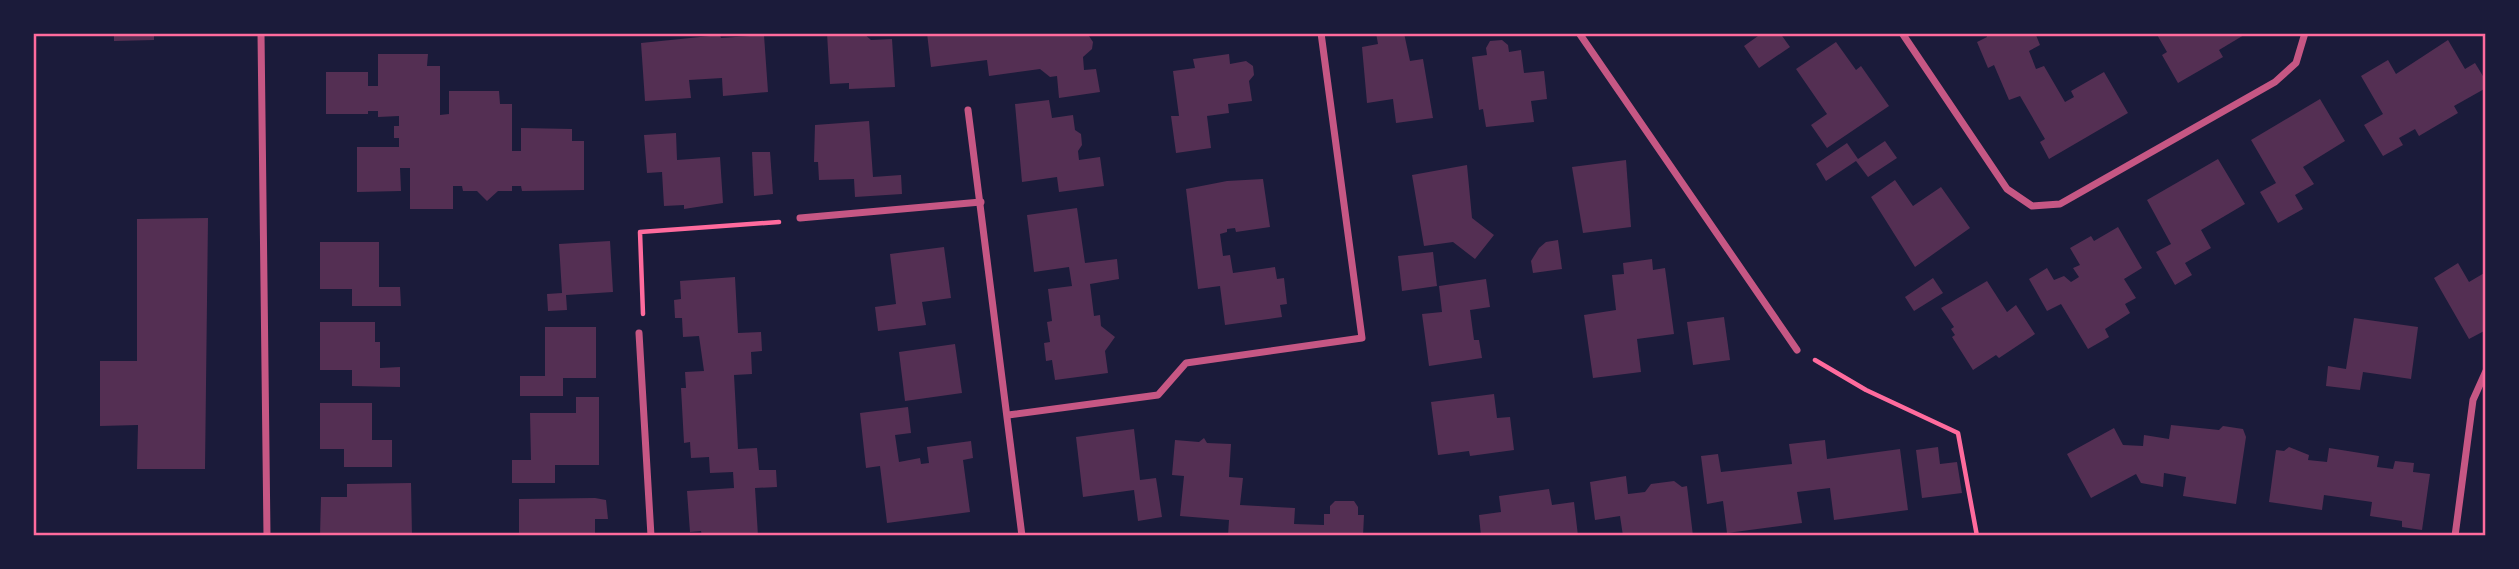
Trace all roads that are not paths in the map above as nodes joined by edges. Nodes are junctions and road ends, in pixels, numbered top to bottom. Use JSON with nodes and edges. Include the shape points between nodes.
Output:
{"nodes":[{"id":1,"x":261,"y":33,"type":"edge"},
{"id":2,"x":1321,"y":33,"type":"edge"},
{"id":3,"x":1579,"y":33,"type":"edge"},
{"id":4,"x":1902,"y":33,"type":"edge"},
{"id":5,"x":2305,"y":33,"type":"edge"},
{"id":6,"x":968,"y":110,"type":"dead end"},
{"id":7,"x":981,"y":202,"type":"junction"},
{"id":8,"x":800,"y":218,"type":"road end"},
{"id":9,"x":639,"y":333,"type":"road end"},
{"id":10,"x":1797,"y":350,"type":"road end"},
{"id":11,"x":2486,"y":370,"type":"edge"},
{"id":12,"x":1008,"y":415,"type":"junction"},
{"id":13,"x":267,"y":536,"type":"edge"},
{"id":14,"x":650,"y":536,"type":"edge"},
{"id":15,"x":1023,"y":536,"type":"edge"},
{"id":16,"x":2455,"y":536,"type":"edge"}],
"edges":[{"from":1,"to":13,"type":"street"},
{"from":2,"to":12,"type":"street","via":[[1362,338],[1186,363],[1158,394]]},
{"from":3,"to":10,"type":"street"},
{"from":4,"to":5,"type":"street","via":[[2007,189],[2032,206],[2060,204],[2275,82],[2296,63]]},
{"from":6,"to":7,"type":"street"},
{"from":7,"to":8,"type":"street"},
{"from":7,"to":12,"type":"street"},
{"from":9,"to":14,"type":"street"},
{"from":11,"to":16,"type":"street","via":[[2473,400]]},
{"from":12,"to":15,"type":"street"}]}
